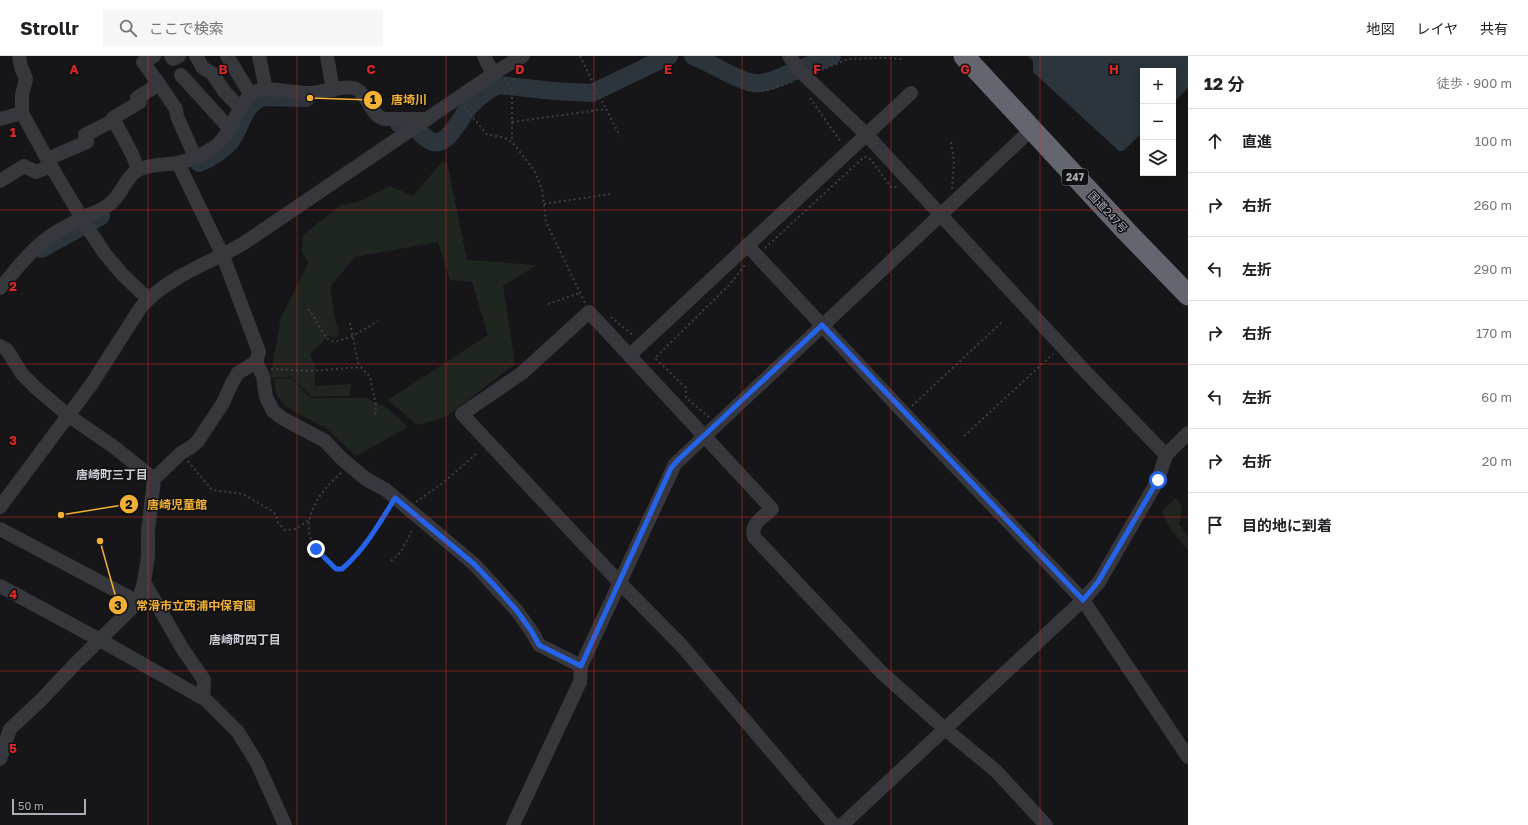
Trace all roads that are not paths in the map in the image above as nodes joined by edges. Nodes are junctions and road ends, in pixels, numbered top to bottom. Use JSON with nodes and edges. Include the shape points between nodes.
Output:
{"nodes":[{"id":1,"x":19,"y":56,"type":"edge"},
{"id":2,"x":154,"y":56,"type":"edge"},
{"id":3,"x":171,"y":56,"type":"edge"},
{"id":4,"x":179,"y":56,"type":"edge"},
{"id":5,"x":196,"y":56,"type":"edge"},
{"id":6,"x":227,"y":56,"type":"edge"},
{"id":7,"x":259,"y":56,"type":"edge"},
{"id":8,"x":327,"y":56,"type":"edge"},
{"id":9,"x":484,"y":56,"type":"edge"},
{"id":10,"x":523,"y":56,"type":"edge"},
{"id":11,"x":964,"y":56,"type":"edge"},
{"id":12,"x":798,"y":67,"type":"edge"},
{"id":13,"x":496,"y":72,"type":"junction"},
{"id":14,"x":181,"y":75,"type":"dead end"},
{"id":15,"x":158,"y":84,"type":"junction"},
{"id":16,"x":266,"y":90,"type":"junction"},
{"id":17,"x":333,"y":90,"type":"junction"},
{"id":18,"x":911,"y":93,"type":"dead end"},
{"id":19,"x":251,"y":95,"type":"junction"},
{"id":20,"x":240,"y":108,"type":"junction"},
{"id":21,"x":22,"y":113,"type":"junction"},
{"id":22,"x":0,"y":119,"type":"edge"},
{"id":23,"x":428,"y":119,"type":"junction"},
{"id":24,"x":114,"y":120,"type":"junction"},
{"id":25,"x":230,"y":129,"type":"junction"},
{"id":26,"x":1031,"y":130,"type":"junction"},
{"id":27,"x":866,"y":134,"type":"junction"},
{"id":28,"x":195,"y":157,"type":"junction"},
{"id":29,"x":49,"y":163,"type":"junction"},
{"id":30,"x":178,"y":163,"type":"junction"},
{"id":31,"x":138,"y":170,"type":"junction"},
{"id":32,"x":0,"y":181,"type":"edge"},
{"id":33,"x":941,"y":215,"type":"junction"},
{"id":34,"x":84,"y":222,"type":"junction"},
{"id":35,"x":753,"y":251,"type":"junction"},
{"id":36,"x":223,"y":256,"type":"junction"},
{"id":37,"x":0,"y":288,"type":"edge"},
{"id":38,"x":1188,"y":296,"type":"edge"},
{"id":39,"x":148,"y":299,"type":"junction"},
{"id":40,"x":822,"y":325,"type":"junction"},
{"id":41,"x":0,"y":346,"type":"edge"},
{"id":42,"x":630,"y":355,"type":"junction"},
{"id":43,"x":256,"y":362,"type":"junction"},
{"id":44,"x":69,"y":416,"type":"junction"},
{"id":45,"x":1188,"y":433,"type":"edge"},
{"id":46,"x":705,"y":436,"type":"junction"},
{"id":47,"x":1166,"y":455,"type":"junction"},
{"id":48,"x":154,"y":479,"type":"junction"},
{"id":49,"x":0,"y":507,"type":"edge"},
{"id":50,"x":0,"y":529,"type":"edge"},
{"id":51,"x":144,"y":582,"type":"junction"},
{"id":52,"x":619,"y":582,"type":"junction"},
{"id":53,"x":0,"y":586,"type":"edge"},
{"id":54,"x":1083,"y":600,"type":"junction"},
{"id":55,"x":138,"y":602,"type":"junction"},
{"id":56,"x":100,"y":640,"type":"junction"},
{"id":57,"x":581,"y":666,"type":"junction"},
{"id":58,"x":203,"y":698,"type":"junction"},
{"id":59,"x":945,"y":729,"type":"junction"},
{"id":60,"x":1188,"y":757,"type":"edge"},
{"id":61,"x":0,"y":759,"type":"edge"},
{"id":62,"x":285,"y":825,"type":"edge"},
{"id":63,"x":513,"y":825,"type":"edge"},
{"id":64,"x":834,"y":825,"type":"edge"},
{"id":65,"x":842,"y":825,"type":"edge"},
{"id":66,"x":1046,"y":825,"type":"edge"}],
"edges":[{"from":1,"to":21,"type":"street","via":[[26,80],[22,95]]},
{"from":2,"to":15,"type":"street","via":[[143,62]]},
{"from":3,"to":4,"type":"street","via":[[173,59]]},
{"from":5,"to":20,"type":"street","via":[[203,68],[212,72],[224,91]]},
{"from":6,"to":19,"type":"street"},
{"from":7,"to":16,"type":"street"},
{"from":8,"to":17,"type":"street"},
{"from":9,"to":13,"type":"street"},
{"from":10,"to":13,"type":"street"},
{"from":11,"to":26,"type":"highway","name":"国道247号","number":"247"},
{"from":12,"to":27,"type":"street"},
{"from":13,"to":23,"type":"street"},
{"from":14,"to":25,"type":"street"},
{"from":15,"to":24,"type":"street","via":[[137,98],[140,102],[113,118]]},
{"from":15,"to":28,"type":"street","via":[[176,109]]},
{"from":16,"to":17,"type":"street","via":[[310,93]]},
{"from":16,"to":19,"type":"street"},
{"from":17,"to":23,"type":"street","via":[[351,87],[357,89],[375,114],[384,119]]},
{"from":18,"to":27,"type":"street"},
{"from":19,"to":20,"type":"street"},
{"from":20,"to":25,"type":"street"},
{"from":21,"to":22,"type":"street"},
{"from":21,"to":29,"type":"street"},
{"from":23,"to":36,"type":"street"},
{"from":24,"to":29,"type":"street","via":[[85,135],[88,142]]},
{"from":24,"to":31,"type":"street"},
{"from":25,"to":28,"type":"street","via":[[217,144]]},
{"from":26,"to":33,"type":"street"},
{"from":26,"to":38,"type":"highway","name":"国道247号","number":"247"},
{"from":27,"to":33,"type":"street"},
{"from":27,"to":35,"type":"street"},
{"from":28,"to":30,"type":"street"},
{"from":29,"to":32,"type":"street","via":[[36,172],[24,166]]},
{"from":29,"to":34,"type":"street"},
{"from":30,"to":31,"type":"street"},
{"from":30,"to":36,"type":"street"},
{"from":31,"to":34,"type":"street","via":[[108,206]]},
{"from":33,"to":40,"type":"street"},
{"from":33,"to":47,"type":"street"},
{"from":34,"to":37,"type":"street","via":[[52,235],[33,251]]},
{"from":34,"to":39,"type":"street","via":[[105,254]]},
{"from":35,"to":40,"type":"street"},
{"from":35,"to":42,"type":"street"},
{"from":36,"to":39,"type":"street","via":[[176,279]]},
{"from":36,"to":43,"type":"street","via":[[260,352]]},
{"from":39,"to":44,"type":"street"},
{"from":40,"to":46,"type":"street"},
{"from":40,"to":54,"type":"street"},
{"from":41,"to":44,"type":"street","via":[[7,350],[22,374]]},
{"from":42,"to":46,"type":"street"},
{"from":42,"to":52,"type":"street","via":[[589,312],[522,373],[462,414]]},
{"from":43,"to":48,"type":"street","via":[[238,373],[223,403],[198,441],[181,453]]},
{"from":43,"to":57,"type":"street","via":[[266,397],[273,411],[325,441],[342,459],[420,518],[474,564],[494,585],[517,611],[539,645]]},
{"from":44,"to":48,"type":"street"},
{"from":44,"to":49,"type":"street"},
{"from":45,"to":47,"type":"street"},
{"from":46,"to":52,"type":"street","via":[[671,468]]},
{"from":46,"to":59,"type":"street","via":[[772,508],[754,525],[754,537],[881,672]]},
{"from":47,"to":54,"type":"street","via":[[1158,480],[1098,582]]},
{"from":48,"to":51,"type":"street"},
{"from":50,"to":55,"type":"street"},
{"from":51,"to":55,"type":"street"},
{"from":51,"to":58,"type":"street","via":[[182,648],[204,680]]},
{"from":52,"to":57,"type":"street"},
{"from":52,"to":64,"type":"street","via":[[682,646]]},
{"from":53,"to":56,"type":"street"},
{"from":54,"to":59,"type":"street"},
{"from":54,"to":60,"type":"street"},
{"from":55,"to":56,"type":"street"},
{"from":56,"to":58,"type":"street"},
{"from":56,"to":61,"type":"street","via":[[10,729]]},
{"from":57,"to":63,"type":"street","via":[[580,682]]},
{"from":58,"to":62,"type":"street","via":[[238,732],[257,763]]},
{"from":59,"to":65,"type":"street"},
{"from":59,"to":66,"type":"street","via":[[996,771]]}]}
